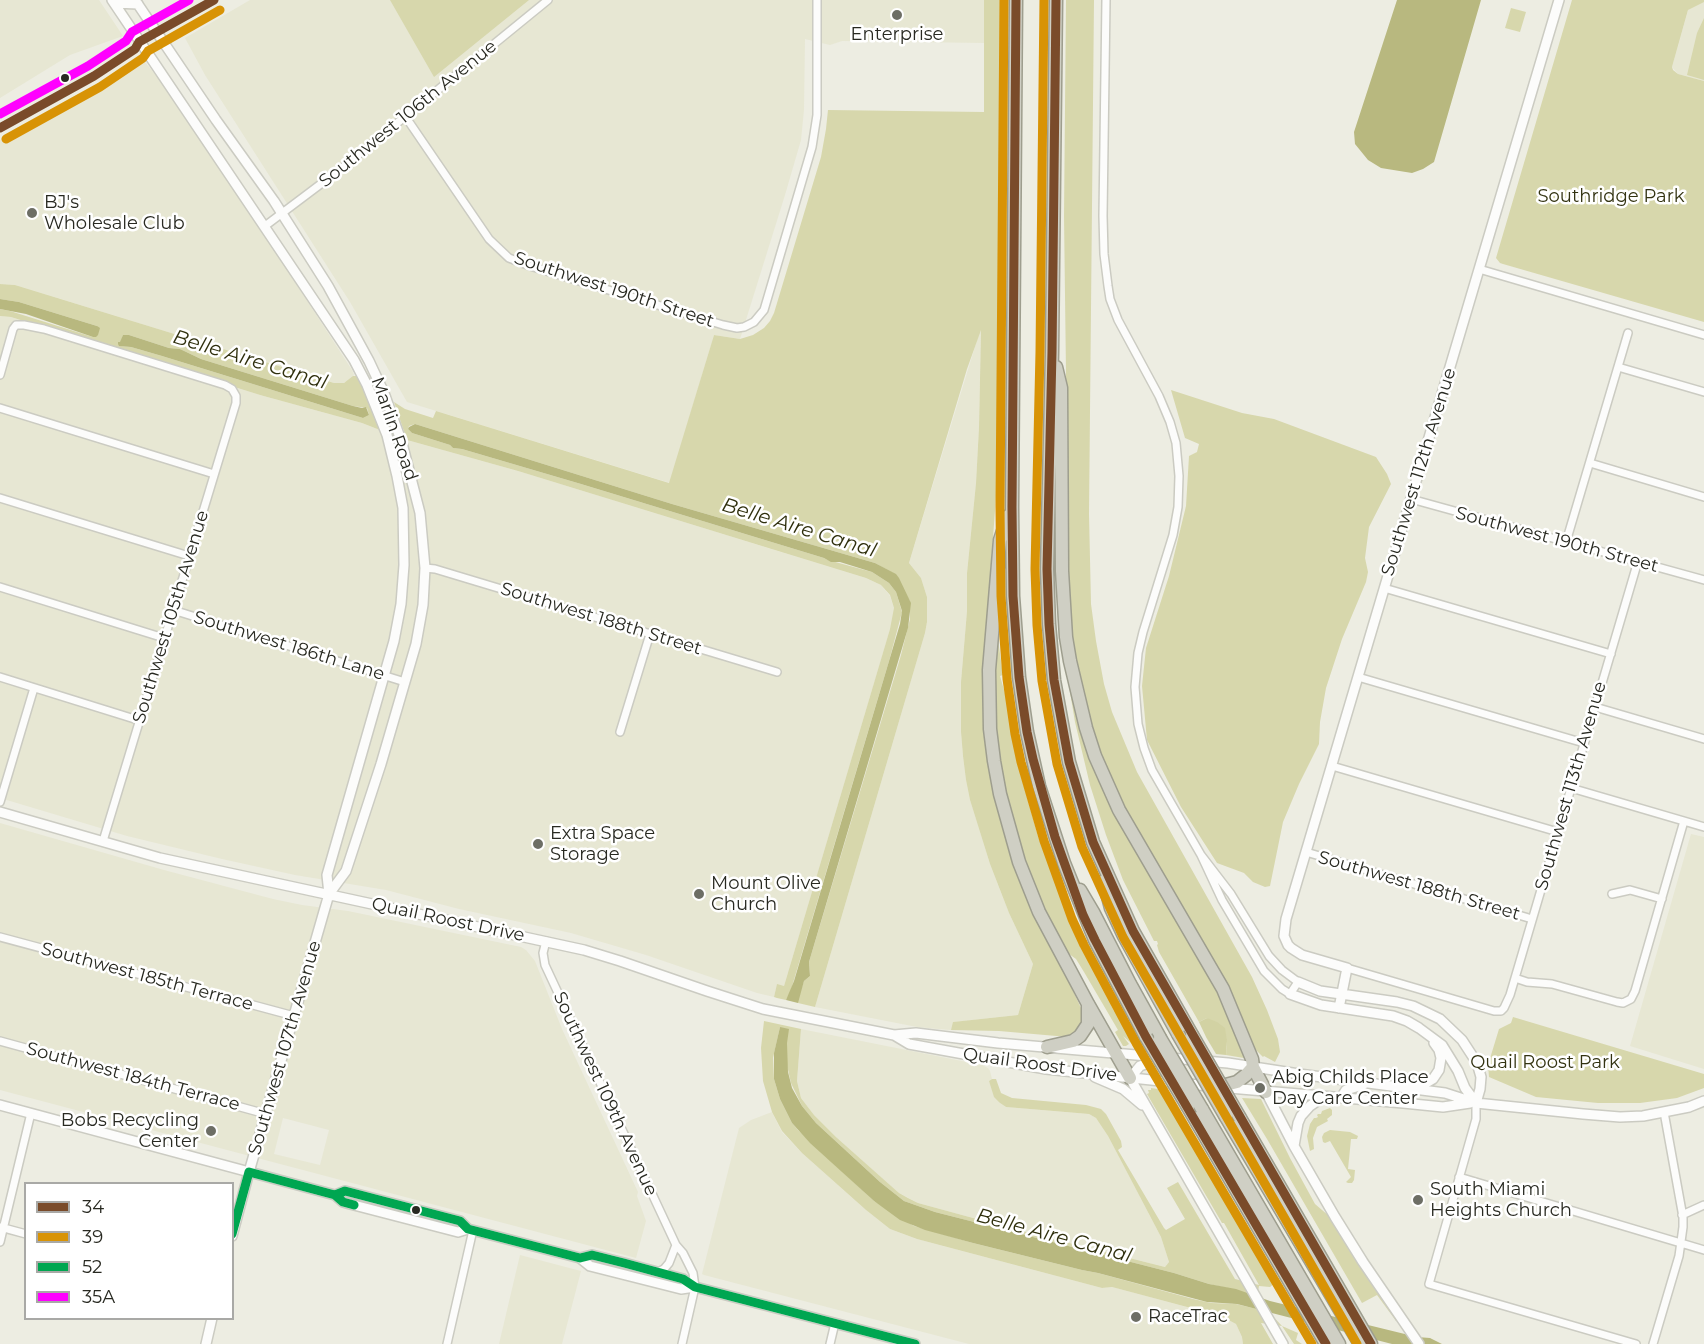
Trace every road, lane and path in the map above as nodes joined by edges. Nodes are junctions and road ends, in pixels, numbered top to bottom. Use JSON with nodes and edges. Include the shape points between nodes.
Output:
{"nodes":[{"id":1,"x":548,"y":0,"type":"edge"},
{"id":2,"x":817,"y":0,"type":"edge"},
{"id":3,"x":1016,"y":0,"type":"edge"},
{"id":4,"x":1056,"y":0,"type":"edge"},
{"id":5,"x":1106,"y":0,"type":"edge"},
{"id":6,"x":1559,"y":0,"type":"edge"},
{"id":7,"x":113,"y":2,"type":"edge"},
{"id":8,"x":137,"y":2,"type":"edge"},
{"id":9,"x":195,"y":89,"type":"junction"},
{"id":10,"x":180,"y":101,"type":"junction"},
{"id":11,"x":405,"y":116,"type":"junction"},
{"id":12,"x":216,"y":120,"type":"junction"},
{"id":13,"x":200,"y":131,"type":"junction"},
{"id":14,"x":282,"y":213,"type":"junction"},
{"id":15,"x":265,"y":226,"type":"junction"},
{"id":16,"x":1479,"y":269,"type":"junction"},
{"id":17,"x":1628,"y":333,"type":"dead end"},
{"id":18,"x":1704,"y":335,"type":"edge"},
{"id":19,"x":1052,"y":352,"type":"junction"},
{"id":20,"x":1618,"y":367,"type":"junction"},
{"id":21,"x":0,"y":375,"type":"edge"},
{"id":22,"x":1704,"y":392,"type":"edge"},
{"id":23,"x":0,"y":408,"type":"edge"},
{"id":24,"x":1590,"y":463,"type":"junction"},
{"id":25,"x":214,"y":474,"type":"junction"},
{"id":26,"x":1704,"y":497,"type":"edge"},
{"id":27,"x":0,"y":498,"type":"edge"},
{"id":28,"x":1411,"y":499,"type":"junction"},
{"id":29,"x":1012,"y":507,"type":"junction"},
{"id":30,"x":1566,"y":542,"type":"junction"},
{"id":31,"x":189,"y":556,"type":"junction"},
{"id":32,"x":1638,"y":561,"type":"junction"},
{"id":33,"x":404,"y":565,"type":"junction"},
{"id":34,"x":425,"y":568,"type":"junction"},
{"id":35,"x":1704,"y":580,"type":"edge"},
{"id":36,"x":0,"y":587,"type":"edge"},
{"id":37,"x":1384,"y":588,"type":"junction"},
{"id":38,"x":173,"y":610,"type":"junction"},
{"id":39,"x":650,"y":634,"type":"junction"},
{"id":40,"x":164,"y":638,"type":"junction"},
{"id":41,"x":1611,"y":654,"type":"junction"},
{"id":42,"x":777,"y":672,"type":"dead end"},
{"id":43,"x":384,"y":675,"type":"junction"},
{"id":44,"x":0,"y":677,"type":"edge"},
{"id":45,"x":1358,"y":677,"type":"junction"},
{"id":46,"x":405,"y":682,"type":"junction"},
{"id":47,"x":34,"y":688,"type":"junction"},
{"id":48,"x":1595,"y":707,"type":"junction"},
{"id":49,"x":141,"y":721,"type":"junction"},
{"id":50,"x":620,"y":732,"type":"dead end"},
{"id":51,"x":1704,"y":739,"type":"edge"},
{"id":52,"x":1584,"y":743,"type":"junction"},
{"id":53,"x":1332,"y":766,"type":"junction"},
{"id":54,"x":354,"y":777,"type":"junction"},
{"id":55,"x":374,"y":783,"type":"junction"},
{"id":56,"x":1571,"y":788,"type":"junction"},
{"id":57,"x":0,"y":802,"type":"edge"},
{"id":58,"x":0,"y":812,"type":"edge"},
{"id":59,"x":1684,"y":821,"type":"junction"},
{"id":60,"x":1704,"y":827,"type":"edge"},
{"id":61,"x":1558,"y":832,"type":"junction"},
{"id":62,"x":104,"y":841,"type":"junction"},
{"id":63,"x":1093,"y":842,"type":"junction"},
{"id":64,"x":1306,"y":852,"type":"junction"},
{"id":65,"x":1201,"y":855,"type":"junction"},
{"id":66,"x":1064,"y":863,"type":"junction"},
{"id":67,"x":329,"y":894,"type":"junction"},
{"id":68,"x":1612,"y":894,"type":"dead end"},
{"id":69,"x":1662,"y":899,"type":"junction"},
{"id":70,"x":1532,"y":919,"type":"junction"},
{"id":71,"x":0,"y":937,"type":"edge"},
{"id":72,"x":546,"y":941,"type":"junction"},
{"id":73,"x":1269,"y":956,"type":"junction"},
{"id":74,"x":1259,"y":964,"type":"junction"},
{"id":75,"x":1347,"y":968,"type":"junction"},
{"id":76,"x":1515,"y":978,"type":"junction"},
{"id":77,"x":1298,"y":982,"type":"junction"},
{"id":78,"x":1290,"y":993,"type":"junction"},
{"id":79,"x":1341,"y":994,"type":"junction"},
{"id":80,"x":1088,"y":1004,"type":"junction"},
{"id":81,"x":1339,"y":1008,"type":"junction"},
{"id":82,"x":294,"y":1016,"type":"junction"},
{"id":83,"x":894,"y":1035,"type":"junction"},
{"id":84,"x":1430,"y":1036,"type":"junction"},
{"id":85,"x":0,"y":1041,"type":"edge"},
{"id":86,"x":1047,"y":1047,"type":"junction"},
{"id":87,"x":1115,"y":1052,"type":"junction"},
{"id":88,"x":1168,"y":1057,"type":"junction"},
{"id":89,"x":1253,"y":1067,"type":"junction"},
{"id":90,"x":1083,"y":1073,"type":"junction"},
{"id":91,"x":1130,"y":1078,"type":"junction"},
{"id":92,"x":1368,"y":1084,"type":"junction"},
{"id":93,"x":1218,"y":1087,"type":"junction"},
{"id":94,"x":1403,"y":1088,"type":"junction"},
{"id":95,"x":1266,"y":1092,"type":"junction"},
{"id":96,"x":1323,"y":1097,"type":"junction"},
{"id":97,"x":1341,"y":1098,"type":"junction"},
{"id":98,"x":1704,"y":1101,"type":"edge"},
{"id":99,"x":1476,"y":1103,"type":"junction"},
{"id":100,"x":0,"y":1105,"type":"edge"},
{"id":101,"x":1148,"y":1110,"type":"junction"},
{"id":102,"x":1664,"y":1112,"type":"junction"},
{"id":103,"x":31,"y":1113,"type":"junction"},
{"id":104,"x":266,"y":1114,"type":"junction"},
{"id":105,"x":1294,"y":1146,"type":"junction"},
{"id":106,"x":249,"y":1172,"type":"junction"},
{"id":107,"x":1459,"y":1177,"type":"junction"},
{"id":108,"x":1704,"y":1205,"type":"edge"},
{"id":109,"x":1682,"y":1215,"type":"junction"},
{"id":110,"x":2,"y":1227,"type":"edge"},
{"id":111,"x":234,"y":1228,"type":"edge"},
{"id":112,"x":471,"y":1230,"type":"junction"},
{"id":113,"x":24,"y":1233,"type":"edge"},
{"id":114,"x":0,"y":1242,"type":"edge"},
{"id":115,"x":1681,"y":1243,"type":"junction"},
{"id":116,"x":676,"y":1245,"type":"junction"},
{"id":117,"x":1704,"y":1250,"type":"edge"},
{"id":118,"x":580,"y":1258,"type":"junction"},
{"id":119,"x":658,"y":1272,"type":"junction"},
{"id":120,"x":695,"y":1287,"type":"junction"},
{"id":121,"x":212,"y":1320,"type":"edge"},
{"id":122,"x":835,"y":1323,"type":"junction"},
{"id":123,"x":206,"y":1344,"type":"edge"},
{"id":124,"x":447,"y":1344,"type":"edge"},
{"id":125,"x":682,"y":1344,"type":"edge"},
{"id":126,"x":830,"y":1344,"type":"edge"},
{"id":127,"x":915,"y":1344,"type":"edge"},
{"id":128,"x":1283,"y":1344,"type":"edge"},
{"id":129,"x":1326,"y":1344,"type":"edge"},
{"id":130,"x":1339,"y":1344,"type":"edge"},
{"id":131,"x":1360,"y":1344,"type":"edge"},
{"id":132,"x":1371,"y":1344,"type":"edge"},
{"id":133,"x":1419,"y":1344,"type":"edge"},
{"id":134,"x":1636,"y":1344,"type":"edge"},
{"id":135,"x":1653,"y":1344,"type":"edge"}],
"edges":[{"from":1,"to":11,"type":"street","name":"Southwest 106th Avenue"},
{"from":2,"to":11,"type":"street","name":"Southwest 190th Street","via":[[817,115],[812,147],[766,303],[750,325],[723,325],[509,258],[489,239]]},
{"from":3,"to":29,"type":"highway"},
{"from":4,"to":19,"type":"highway"},
{"from":5,"to":65,"type":"street","via":[[1103,216],[1108,286],[1118,320],[1170,422],[1179,476],[1173,535],[1138,653],[1136,711],[1152,770]]},
{"from":6,"to":16,"type":"main road","name":"Southwest 112th Avenue"},
{"from":7,"to":8,"type":"main road"},
{"from":7,"to":10,"type":"main road","name":"Marlin Road"},
{"from":8,"to":9,"type":"main road","name":"Marlin Road"},
{"from":9,"to":10,"type":"main road"},
{"from":9,"to":12,"type":"main road","name":"Marlin Road"},
{"from":10,"to":13,"type":"main road","name":"Marlin Road"},
{"from":11,"to":14,"type":"street","name":"Southwest 106th Avenue"},
{"from":12,"to":13,"type":"main road"},
{"from":12,"to":14,"type":"main road","name":"Marlin Road"},
{"from":13,"to":15,"type":"main road","name":"Marlin Road"},
{"from":14,"to":15,"type":"street","name":"Southwest 106th Avenue"},
{"from":14,"to":34,"type":"main road","name":"Marlin Road","via":[[328,286],[384,393],[417,497]]},
{"from":15,"to":33,"type":"main road","name":"Marlin Road","via":[[354,360],[375,404],[392,453],[401,498]]},
{"from":16,"to":18,"type":"street"},
{"from":16,"to":28,"type":"main road","name":"Southwest 112th Avenue"},
{"from":17,"to":20,"type":"street"},
{"from":19,"to":63,"type":"highway","via":[[1047,569],[1051,652],[1065,744]]},
{"from":19,"to":89,"type":"highway","via":[[1061,388],[1066,637],[1083,721],[1119,810],[1222,989]]},
{"from":20,"to":22,"type":"street"},
{"from":20,"to":24,"type":"street"},
{"from":21,"to":25,"type":"street","name":"Southwest 105th Avenue","via":[[12,332],[19,324],[225,385],[236,393],[236,403]]},
{"from":23,"to":25,"type":"street"},
{"from":24,"to":26,"type":"street"},
{"from":24,"to":30,"type":"street"},
{"from":25,"to":31,"type":"street","name":"Southwest 105th Avenue"},
{"from":27,"to":31,"type":"street"},
{"from":28,"to":30,"type":"street","name":"Southwest 190th Street"},
{"from":28,"to":37,"type":"main road","name":"Southwest 112th Avenue"},
{"from":29,"to":66,"type":"highway","via":[[1014,624],[1023,705],[1039,786]]},
{"from":29,"to":80,"type":"highway","via":[[1000,540],[990,654],[994,761],[1008,830],[1025,878]]},
{"from":30,"to":32,"type":"street","name":"Southwest 190th Street"},
{"from":31,"to":38,"type":"street","name":"Southwest 105th Avenue"},
{"from":32,"to":35,"type":"street","name":"Southwest 190th Street"},
{"from":32,"to":41,"type":"street","name":"Southwest 113th Avenue"},
{"from":33,"to":34,"type":"main road"},
{"from":33,"to":43,"type":"main road","name":"Southwest 107th Avenue","via":[[399,618]]},
{"from":34,"to":39,"type":"street","name":"Southwest 188th Street"},
{"from":34,"to":46,"type":"main road","name":"Southwest 107th Avenue","via":[[421,618]]},
{"from":36,"to":40,"type":"street"},
{"from":37,"to":41,"type":"street"},
{"from":37,"to":45,"type":"main road","name":"Southwest 112th Avenue"},
{"from":38,"to":40,"type":"street","name":"Southwest 105th Avenue"},
{"from":38,"to":43,"type":"street","name":"Southwest 186th Lane"},
{"from":39,"to":42,"type":"street","name":"Southwest 188th Street"},
{"from":39,"to":50,"type":"street"},
{"from":40,"to":49,"type":"street","name":"Southwest 105th Avenue"},
{"from":41,"to":48,"type":"street","name":"Southwest 113th Avenue"},
{"from":43,"to":46,"type":"street","name":"Southwest 186th Lane"},
{"from":43,"to":54,"type":"main road","name":"Southwest 107th Avenue"},
{"from":44,"to":47,"type":"street"},
{"from":45,"to":52,"type":"street"},
{"from":45,"to":53,"type":"main road","name":"Southwest 112th Avenue"},
{"from":46,"to":55,"type":"main road","name":"Southwest 107th Avenue"},
{"from":47,"to":49,"type":"street"},
{"from":47,"to":57,"type":"street"},
{"from":48,"to":51,"type":"street"},
{"from":48,"to":52,"type":"street","name":"Southwest 113th Avenue"},
{"from":49,"to":62,"type":"street","name":"Southwest 105th Avenue"},
{"from":52,"to":56,"type":"street","name":"Southwest 113th Avenue"},
{"from":53,"to":61,"type":"street"},
{"from":53,"to":64,"type":"main road","name":"Southwest 112th Avenue"},
{"from":54,"to":55,"type":"main road"},
{"from":54,"to":67,"type":"main road","name":"Southwest 107th Avenue","via":[[327,875]]},
{"from":55,"to":67,"type":"main road","name":"Southwest 107th Avenue","via":[[346,871]]},
{"from":56,"to":59,"type":"street"},
{"from":56,"to":61,"type":"street","name":"Southwest 113th Avenue"},
{"from":58,"to":62,"type":"main road","name":"Quail Roost Drive"},
{"from":59,"to":60,"type":"street"},
{"from":59,"to":69,"type":"street"},
{"from":61,"to":70,"type":"street","name":"Southwest 113th Avenue"},
{"from":62,"to":67,"type":"main road","name":"Quail Roost Drive","via":[[172,861]]},
{"from":63,"to":131,"type":"highway","bridge":true,"via":[[1111,908],[1133,952]]},
{"from":63,"to":132,"type":"highway","bridge":true,"via":[[1133,931]]},
{"from":64,"to":70,"type":"street","name":"Southwest 188th Street"},
{"from":64,"to":75,"type":"main road","name":"Southwest 112th Avenue","via":[[1284,936],[1288,945],[1302,955]]},
{"from":65,"to":73,"type":"street","via":[[1231,894]]},
{"from":65,"to":74,"type":"street"},
{"from":66,"to":129,"type":"highway","bridge":true,"via":[[1095,940],[1146,1037]]},
{"from":66,"to":130,"type":"highway","bridge":true},
{"from":67,"to":72,"type":"main road","name":"Quail Roost Drive"},
{"from":67,"to":82,"type":"main road","name":"Southwest 107th Avenue"},
{"from":68,"to":69,"type":"street","via":[[1630,890]]},
{"from":69,"to":76,"type":"street","via":[[1635,991],[1627,1002]]},
{"from":70,"to":76,"type":"street","name":"Southwest 113th Avenue"},
{"from":71,"to":82,"type":"street","name":"Southwest 185th Terrace"},
{"from":72,"to":83,"type":"main road","name":"Quail Roost Drive","via":[[620,961],[763,1009]]},
{"from":72,"to":116,"type":"street","name":"Southwest 109th Avenue","via":[[545,965]]},
{"from":73,"to":74,"type":"street"},
{"from":73,"to":77,"type":"street"},
{"from":74,"to":78,"type":"street"},
{"from":75,"to":76,"type":"street","name":"Southwest 113th Avenue","via":[[1494,1011],[1503,1010]]},
{"from":75,"to":79,"type":"main road"},
{"from":77,"to":78,"type":"street"},
{"from":77,"to":79,"type":"main road"},
{"from":78,"to":81,"type":"main road"},
{"from":79,"to":81,"type":"main road"},
{"from":79,"to":99,"type":"main road","via":[[1413,1006],[1446,1024],[1477,1063],[1481,1077]]},
{"from":80,"to":86,"type":"highway","via":[[1088,1024],[1080,1036]]},
{"from":80,"to":87,"type":"highway"},
{"from":81,"to":84,"type":"main road","via":[[1393,1016]]},
{"from":82,"to":104,"type":"main road","name":"Southwest 107th Avenue"},
{"from":83,"to":86,"type":"main road","name":"Quail Roost Drive","via":[[916,1033]]},
{"from":83,"to":90,"type":"main road","name":"Quail Roost Drive","via":[[909,1044]]},
{"from":84,"to":94,"type":"main road","via":[[1439,1050],[1439,1070],[1428,1082]]},
{"from":84,"to":99,"type":"main road","via":[[1451,1057]]},
{"from":85,"to":104,"type":"street","name":"Southwest 184th Terrace"},
{"from":86,"to":87,"type":"main road","name":"Quail Roost Drive"},
{"from":87,"to":88,"type":"main road","name":"Quail Roost Drive"},
{"from":87,"to":91,"type":"highway"},
{"from":88,"to":89,"type":"main road","name":"Quail Roost Drive"},
{"from":88,"to":91,"type":"main road","via":[[1140,1066]]},
{"from":89,"to":92,"type":"main road","name":"Quail Roost Drive"},
{"from":89,"to":93,"type":"highway","via":[[1237,1082]]},
{"from":89,"to":95,"type":"highway"},
{"from":90,"to":91,"type":"main road","name":"Quail Roost Drive"},
{"from":90,"to":101,"type":"main road","via":[[1124,1089]]},
{"from":91,"to":93,"type":"main road","name":"Quail Roost Drive"},
{"from":91,"to":101,"type":"main road"},
{"from":92,"to":94,"type":"main road","name":"Quail Roost Drive"},
{"from":92,"to":97,"type":"main road","via":[[1346,1090]]},
{"from":93,"to":95,"type":"main road","name":"Quail Roost Drive"},
{"from":94,"to":99,"type":"main road","name":"Quail Roost Drive"},
{"from":95,"to":96,"type":"main road","name":"Quail Roost Drive"},
{"from":95,"to":105,"type":"main road"},
{"from":96,"to":97,"type":"main road","name":"Quail Roost Drive"},
{"from":96,"to":105,"type":"main road","via":[[1301,1116]]},
{"from":97,"to":99,"type":"main road","name":"Quail Roost Drive","via":[[1443,1107]]},
{"from":98,"to":102,"type":"main road","name":"Quail Roost Drive"},
{"from":99,"to":102,"type":"main road","name":"Quail Roost Drive","via":[[1620,1117]]},
{"from":99,"to":107,"type":"street","via":[[1476,1119]]},
{"from":100,"to":103,"type":"main road"},
{"from":101,"to":128,"type":"main road"},
{"from":102,"to":109,"type":"street"},
{"from":103,"to":106,"type":"main road"},
{"from":103,"to":110,"type":"street"},
{"from":104,"to":106,"type":"main road","name":"Southwest 107th Avenue"},
{"from":105,"to":133,"type":"main road","via":[[1350,1241]]},
{"from":106,"to":111,"type":"main road","name":"Southwest 107th Avenue"},
{"from":106,"to":112,"type":"main road","via":[[408,1219],[458,1232]]},
{"from":107,"to":115,"type":"street"},
{"from":107,"to":134,"type":"street","via":[[1429,1284]]},
{"from":108,"to":109,"type":"street"},
{"from":109,"to":115,"type":"street"},
{"from":110,"to":113,"type":"street"},
{"from":110,"to":114,"type":"street"},
{"from":112,"to":118,"type":"main road"},
{"from":112,"to":124,"type":"street"},
{"from":115,"to":117,"type":"street"},
{"from":115,"to":135,"type":"street"},
{"from":116,"to":119,"type":"street","via":[[669,1263]]},
{"from":116,"to":120,"type":"street","name":"Southwest 109th Avenue","via":[[693,1273]]},
{"from":118,"to":119,"type":"main road","via":[[592,1255]]},
{"from":118,"to":120,"type":"main road","via":[[590,1266],[681,1290]]},
{"from":119,"to":120,"type":"main road"},
{"from":120,"to":122,"type":"main road"},
{"from":120,"to":125,"type":"street"},
{"from":121,"to":123,"type":"main road"},
{"from":122,"to":126,"type":"street"},
{"from":122,"to":127,"type":"main road"}]}
